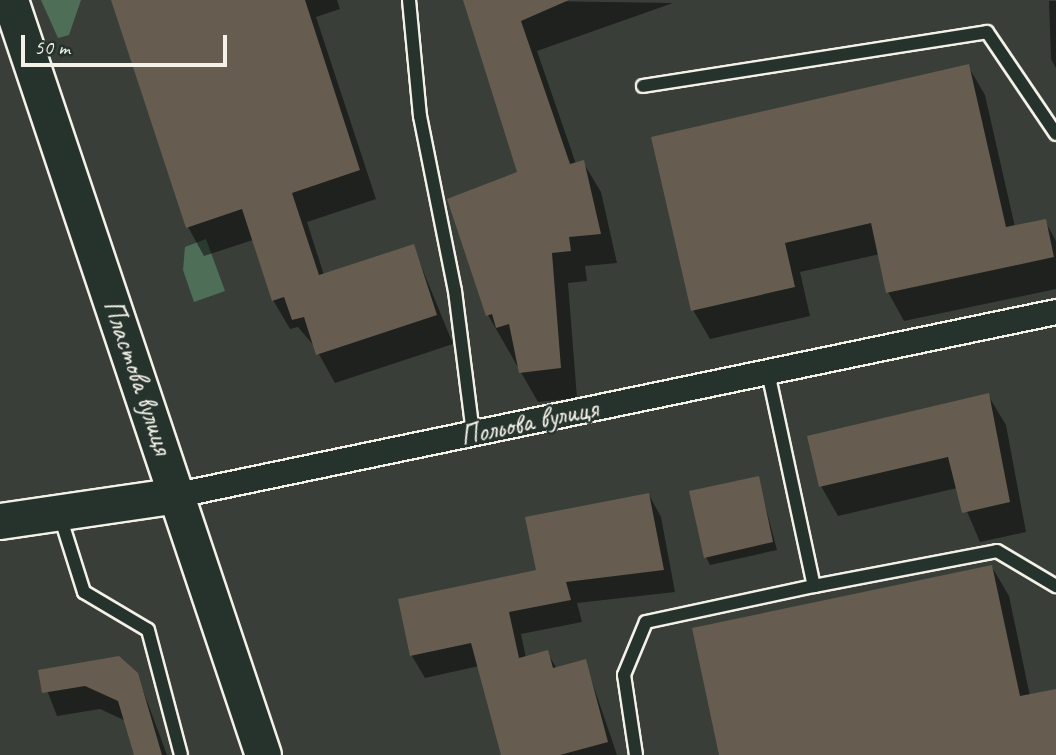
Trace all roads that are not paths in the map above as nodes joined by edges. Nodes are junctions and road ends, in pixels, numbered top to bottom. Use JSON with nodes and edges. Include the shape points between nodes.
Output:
{"nodes":[{"id":1,"x":10,"y":0,"type":"edge"},
{"id":2,"x":409,"y":0,"type":"edge"},
{"id":3,"x":643,"y":86,"type":"dead end"},
{"id":4,"x":1056,"y":134,"type":"edge"},
{"id":5,"x":1056,"y":312,"type":"edge"},
{"id":6,"x":768,"y":372,"type":"junction"},
{"id":7,"x":473,"y":434,"type":"junction"},
{"id":8,"x":178,"y":495,"type":"junction"},
{"id":9,"x":59,"y":513,"type":"junction"},
{"id":10,"x":0,"y":521,"type":"edge"},
{"id":11,"x":814,"y":586,"type":"junction"},
{"id":12,"x":1056,"y":586,"type":"edge"},
{"id":13,"x":181,"y":755,"type":"edge"},
{"id":14,"x":263,"y":755,"type":"edge"},
{"id":15,"x":636,"y":755,"type":"edge"}],
"edges":[{"from":1,"to":8,"type":"main road","name":"Пластова вулиця"},
{"from":2,"to":7,"type":"lane","via":[[420,116],[456,291]]},
{"from":3,"to":4,"type":"lane","via":[[987,32]]},
{"from":5,"to":6,"type":"street","name":"Польова вулиця"},
{"from":6,"to":7,"type":"street","name":"Польова вулиця"},
{"from":6,"to":11,"type":"lane"},
{"from":7,"to":8,"type":"street","name":"Польова вулиця"},
{"from":8,"to":9,"type":"main road","name":"Польова вулиця"},
{"from":8,"to":14,"type":"main road","name":"Пластова вулиця"},
{"from":9,"to":10,"type":"main road","name":"Польова вулиця"},
{"from":9,"to":13,"type":"lane","via":[[84,592],[148,630]]},
{"from":11,"to":12,"type":"lane","via":[[997,551]]},
{"from":11,"to":15,"type":"lane","via":[[646,622],[624,675]]}]}
